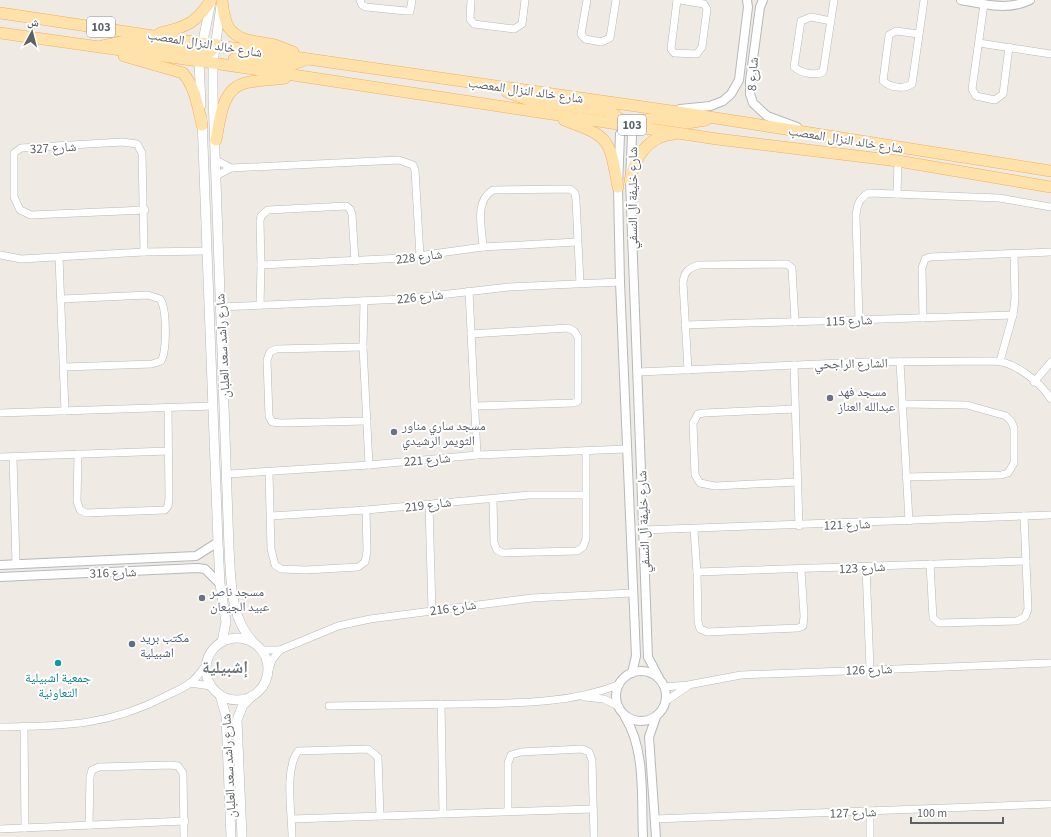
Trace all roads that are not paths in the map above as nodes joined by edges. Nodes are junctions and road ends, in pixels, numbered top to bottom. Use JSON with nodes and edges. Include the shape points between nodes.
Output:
{"nodes":[{"id":1,"x":216,"y":0,"type":"edge"},
{"id":2,"x":360,"y":0,"type":"edge"},
{"id":3,"x":412,"y":0,"type":"edge"},
{"id":4,"x":471,"y":0,"type":"edge"},
{"id":5,"x":525,"y":0,"type":"edge"},
{"id":6,"x":587,"y":0,"type":"edge"},
{"id":7,"x":616,"y":0,"type":"edge"},
{"id":8,"x":677,"y":0,"type":"edge"},
{"id":9,"x":680,"y":0,"type":"edge"},
{"id":10,"x":747,"y":0,"type":"edge"},
{"id":11,"x":763,"y":0,"type":"edge"},
{"id":12,"x":834,"y":0,"type":"edge"},
{"id":13,"x":924,"y":0,"type":"edge"},
{"id":14,"x":961,"y":0,"type":"edge"},
{"id":15,"x":1030,"y":0,"type":"edge"},
{"id":16,"x":984,"y":4,"type":"junction"},
{"id":17,"x":0,"y":12,"type":"edge"},
{"id":18,"x":831,"y":20,"type":"junction"},
{"id":19,"x":0,"y":33,"type":"edge"},
{"id":20,"x":153,"y":34,"type":"junction"},
{"id":21,"x":919,"y":34,"type":"junction"},
{"id":22,"x":980,"y":43,"type":"junction"},
{"id":23,"x":215,"y":44,"type":"junction"},
{"id":24,"x":1009,"y":47,"type":"junction"},
{"id":25,"x":96,"y":48,"type":"junction"},
{"id":26,"x":201,"y":52,"type":"junction"},
{"id":27,"x":1051,"y":54,"type":"edge"},
{"id":28,"x":213,"y":59,"type":"junction"},
{"id":29,"x":308,"y":59,"type":"junction"},
{"id":30,"x":295,"y":76,"type":"junction"},
{"id":31,"x":494,"y":86,"type":"junction"},
{"id":32,"x":671,"y":110,"type":"junction"},
{"id":33,"x":541,"y":112,"type":"junction"},
{"id":34,"x":722,"y":119,"type":"junction"},
{"id":35,"x":627,"y":124,"type":"junction"},
{"id":36,"x":202,"y":125,"type":"junction"},
{"id":37,"x":681,"y":133,"type":"junction"},
{"id":38,"x":814,"y":134,"type":"junction"},
{"id":39,"x":216,"y":140,"type":"junction"},
{"id":40,"x":216,"y":160,"type":"junction"},
{"id":41,"x":898,"y":161,"type":"junction"},
{"id":42,"x":231,"y":168,"type":"junction"},
{"id":43,"x":1051,"y":172,"type":"edge"},
{"id":44,"x":216,"y":176,"type":"junction"},
{"id":45,"x":630,"y":180,"type":"junction"},
{"id":46,"x":618,"y":187,"type":"junction"},
{"id":47,"x":1051,"y":187,"type":"edge"},
{"id":48,"x":897,"y":194,"type":"junction"},
{"id":49,"x":1051,"y":207,"type":"edge"},
{"id":50,"x":145,"y":210,"type":"junction"},
{"id":51,"x":577,"y":242,"type":"junction"},
{"id":52,"x":483,"y":247,"type":"junction"},
{"id":53,"x":206,"y":251,"type":"junction"},
{"id":54,"x":144,"y":252,"type":"junction"},
{"id":55,"x":1051,"y":252,"type":"edge"},
{"id":56,"x":1014,"y":254,"type":"junction"},
{"id":57,"x":0,"y":255,"type":"edge"},
{"id":58,"x":420,"y":256,"type":"junction"},
{"id":59,"x":60,"y":258,"type":"junction"},
{"id":60,"x":355,"y":261,"type":"junction"},
{"id":61,"x":261,"y":265,"type":"junction"},
{"id":62,"x":580,"y":282,"type":"junction"},
{"id":63,"x":620,"y":282,"type":"junction"},
{"id":64,"x":469,"y":291,"type":"junction"},
{"id":65,"x":62,"y":299,"type":"junction"},
{"id":66,"x":364,"y":300,"type":"junction"},
{"id":67,"x":260,"y":305,"type":"junction"},
{"id":68,"x":220,"y":307,"type":"junction"},
{"id":69,"x":1013,"y":315,"type":"junction"},
{"id":70,"x":924,"y":318,"type":"junction"},
{"id":71,"x":859,"y":320,"type":"junction"},
{"id":72,"x":795,"y":322,"type":"junction"},
{"id":73,"x":685,"y":325,"type":"junction"},
{"id":74,"x":470,"y":334,"type":"junction"},
{"id":75,"x":363,"y":347,"type":"junction"},
{"id":76,"x":1000,"y":361,"type":"junction"},
{"id":77,"x":900,"y":362,"type":"junction"},
{"id":78,"x":1051,"y":362,"type":"edge"},
{"id":79,"x":794,"y":365,"type":"junction"},
{"id":80,"x":65,"y":367,"type":"junction"},
{"id":81,"x":688,"y":370,"type":"junction"},
{"id":82,"x":638,"y":372,"type":"junction"},
{"id":83,"x":1034,"y":382,"type":"junction"},
{"id":84,"x":1051,"y":399,"type":"edge"},
{"id":85,"x":903,"y":404,"type":"junction"},
{"id":86,"x":213,"y":406,"type":"junction"},
{"id":87,"x":475,"y":406,"type":"junction"},
{"id":88,"x":168,"y":407,"type":"junction"},
{"id":89,"x":795,"y":409,"type":"junction"},
{"id":90,"x":65,"y":411,"type":"junction"},
{"id":91,"x":0,"y":413,"type":"edge"},
{"id":92,"x":367,"y":421,"type":"junction"},
{"id":93,"x":626,"y":449,"type":"junction"},
{"id":94,"x":168,"y":451,"type":"junction"},
{"id":95,"x":586,"y":451,"type":"junction"},
{"id":96,"x":78,"y":454,"type":"junction"},
{"id":97,"x":477,"y":455,"type":"junction"},
{"id":98,"x":0,"y":457,"type":"edge"},
{"id":99,"x":13,"y":457,"type":"junction"},
{"id":100,"x":369,"y":464,"type":"junction"},
{"id":101,"x":268,"y":472,"type":"junction"},
{"id":102,"x":228,"y":474,"type":"junction"},
{"id":103,"x":906,"y":477,"type":"junction"},
{"id":104,"x":797,"y":482,"type":"junction"},
{"id":105,"x":585,"y":495,"type":"junction"},
{"id":106,"x":492,"y":498,"type":"junction"},
{"id":107,"x":429,"y":505,"type":"junction"},
{"id":108,"x":366,"y":510,"type":"junction"},
{"id":109,"x":1051,"y":515,"type":"edge"},
{"id":110,"x":271,"y":516,"type":"junction"},
{"id":111,"x":1024,"y":516,"type":"junction"},
{"id":112,"x":909,"y":521,"type":"junction"},
{"id":113,"x":799,"y":526,"type":"junction"},
{"id":114,"x":643,"y":530,"type":"junction"},
{"id":115,"x":694,"y":530,"type":"junction"},
{"id":116,"x":218,"y":542,"type":"junction"},
{"id":117,"x":196,"y":556,"type":"junction"},
{"id":118,"x":1026,"y":561,"type":"junction"},
{"id":119,"x":16,"y":564,"type":"junction"},
{"id":120,"x":930,"y":564,"type":"junction"},
{"id":121,"x":0,"y":565,"type":"edge"},
{"id":122,"x":866,"y":567,"type":"junction"},
{"id":123,"x":197,"y":568,"type":"junction"},
{"id":124,"x":801,"y":570,"type":"junction"},
{"id":125,"x":697,"y":572,"type":"junction"},
{"id":126,"x":0,"y":577,"type":"edge"},
{"id":127,"x":220,"y":584,"type":"junction"},
{"id":128,"x":632,"y":593,"type":"junction"},
{"id":129,"x":432,"y":610,"type":"junction"},
{"id":130,"x":222,"y":642,"type":"junction"},
{"id":131,"x":254,"y":643,"type":"junction"},
{"id":132,"x":262,"y":650,"type":"junction"},
{"id":133,"x":280,"y":650,"type":"junction"},
{"id":134,"x":1051,"y":663,"type":"edge"},
{"id":135,"x":206,"y":665,"type":"junction"},
{"id":136,"x":870,"y":669,"type":"junction"},
{"id":137,"x":268,"y":673,"type":"junction"},
{"id":138,"x":632,"y":673,"type":"junction"},
{"id":139,"x":659,"y":678,"type":"junction"},
{"id":140,"x":190,"y":683,"type":"junction"},
{"id":141,"x":618,"y":685,"type":"junction"},
{"id":142,"x":211,"y":686,"type":"junction"},
{"id":143,"x":688,"y":686,"type":"junction"},
{"id":144,"x":665,"y":687,"type":"junction"},
{"id":145,"x":220,"y":695,"type":"junction"},
{"id":146,"x":580,"y":696,"type":"junction"},
{"id":147,"x":251,"y":697,"type":"junction"},
{"id":148,"x":666,"y":701,"type":"junction"},
{"id":149,"x":441,"y":704,"type":"junction"},
{"id":150,"x":329,"y":706,"type":"dead end"},
{"id":151,"x":620,"y":709,"type":"junction"},
{"id":152,"x":656,"y":717,"type":"junction"},
{"id":153,"x":24,"y":726,"type":"junction"},
{"id":154,"x":0,"y":727,"type":"edge"},
{"id":155,"x":1051,"y":804,"type":"edge"},
{"id":156,"x":593,"y":809,"type":"junction"},
{"id":157,"x":508,"y":811,"type":"junction"},
{"id":158,"x":870,"y":811,"type":"junction"},
{"id":159,"x":442,"y":813,"type":"junction"},
{"id":160,"x":380,"y":816,"type":"junction"},
{"id":161,"x":292,"y":819,"type":"junction"},
{"id":162,"x":655,"y":819,"type":"junction"},
{"id":163,"x":184,"y":821,"type":"junction"},
{"id":164,"x":89,"y":825,"type":"junction"},
{"id":165,"x":25,"y":828,"type":"junction"},
{"id":166,"x":0,"y":829,"type":"edge"},
{"id":167,"x":184,"y":837,"type":"edge"},
{"id":168,"x":231,"y":837,"type":"edge"},
{"id":169,"x":242,"y":837,"type":"edge"},
{"id":170,"x":292,"y":837,"type":"edge"},
{"id":171,"x":594,"y":837,"type":"edge"},
{"id":172,"x":643,"y":837,"type":"edge"},
{"id":173,"x":656,"y":837,"type":"edge"},
{"id":174,"x":870,"y":837,"type":"edge"}],
"edges":[{"from":1,"to":20,"type":"main road","via":[[188,26]]},
{"from":1,"to":23,"type":"main road","name":"شارع راشد سعد العلبان"},
{"from":1,"to":26,"type":"main road","name":"شارع راشد سعد العلبان"},
{"from":1,"to":29,"type":"main road","via":[[229,28],[239,37],[276,45]]},
{"from":2,"to":3,"type":"street","via":[[366,7],[410,11]]},
{"from":4,"to":5,"type":"street","via":[[470,19],[474,24],[514,29],[522,24]]},
{"from":6,"to":7,"type":"street","via":[[581,34],[585,39],[601,42],[610,38]]},
{"from":8,"to":9,"type":"street","via":[[671,49],[674,53],[697,54],[702,48],[708,9],[704,4]]},
{"from":10,"to":32,"type":"street","name":"شارع 8","via":[[739,80],[731,94],[723,101],[710,106]]},
{"from":11,"to":38,"type":"street","name":"شارع 8","via":[[750,81],[753,103],[767,116]]},
{"from":12,"to":18,"type":"street"},
{"from":13,"to":21,"type":"street"},
{"from":14,"to":16,"type":"street"},
{"from":15,"to":16,"type":"street","via":[[1007,6]]},
{"from":16,"to":22,"type":"street"},
{"from":17,"to":20,"type":"main road","name":"شارع خالد النزال المعصب","number":"103"},
{"from":18,"to":18,"type":"street","via":[[823,72],[799,72],[794,67],[801,21],[811,17]]},
{"from":19,"to":25,"type":"main road","name":"شارع خالد النزال المعصب","number":"103"},
{"from":20,"to":26,"type":"main road","name":"شارع خالد النزال المعصب","number":"103"},
{"from":21,"to":21,"type":"street","via":[[912,84],[904,87],[888,85],[882,81],[889,35],[896,30]]},
{"from":22,"to":24,"type":"street"},
{"from":22,"to":24,"type":"street","via":[[973,94],[995,100],[1002,94]]},
{"from":23,"to":26,"type":"main road","name":"شارع خالد النزال المعصب","number":"103"},
{"from":23,"to":28,"type":"main road","name":"شارع راشد سعد العلبان"},
{"from":23,"to":29,"type":"main road","name":"شارع خالد النزال المعصب","number":"103"},
{"from":24,"to":27,"type":"street"},
{"from":25,"to":26,"type":"main road","name":"شارع خالد النزال المعصب","number":"103"},
{"from":25,"to":36,"type":"main road","via":[[183,73],[194,92]]},
{"from":26,"to":28,"type":"main road","name":"شارع خالد النزال المعصب","number":"103"},
{"from":26,"to":36,"type":"main road","name":"شارع راشد سعد العلبان"},
{"from":28,"to":29,"type":"main road","via":[[289,66]]},
{"from":28,"to":30,"type":"main road","name":"شارع خالد النزال المعصب","number":"103"},
{"from":28,"to":39,"type":"main road","name":"شارع راشد سعد العلبان"},
{"from":29,"to":31,"type":"main road","name":"شارع خالد النزال المعصب","number":"103"},
{"from":30,"to":33,"type":"main road","name":"شارع خالد النزال المعصب","number":"103"},
{"from":30,"to":39,"type":"main road","via":[[244,83],[235,87],[224,102]]},
{"from":31,"to":32,"type":"main road","name":"شارع خالد النزال المعصب","number":"103"},
{"from":31,"to":35,"type":"main road","via":[[529,100],[611,112]]},
{"from":32,"to":34,"type":"main road","name":"شارع خالد النزال المعصب","number":"103"},
{"from":33,"to":35,"type":"main road","name":"شارع خالد النزال المعصب","number":"103"},
{"from":33,"to":46,"type":"main road","via":[[600,135],[608,144],[612,155]]},
{"from":34,"to":35,"type":"main road","via":[[687,123],[654,118]]},
{"from":34,"to":38,"type":"main road","name":"شارع خالد النزال المعصب","number":"103"},
{"from":35,"to":37,"type":"main road","name":"شارع خالد النزال المعصب","number":"103"},
{"from":35,"to":45,"type":"street","name":"شارع خليفة آل النسفي","via":[[632,136]]},
{"from":35,"to":46,"type":"street","name":"شارع خليفة آل النسفي","via":[[620,134]]},
{"from":36,"to":53,"type":"main road","name":"شارع راشد سعد العلبان"},
{"from":37,"to":41,"type":"main road","name":"شارع خالد النزال المعصب","number":"103"},
{"from":37,"to":45,"type":"main road","via":[[662,137],[645,147],[637,158]]},
{"from":38,"to":43,"type":"main road","name":"شارع خالد النزال المعصب","number":"103"},
{"from":39,"to":40,"type":"main road","name":"شارع راشد سعد العلبان"},
{"from":40,"to":42,"type":"street"},
{"from":40,"to":44,"type":"main road","name":"شارع راشد سعد العلبان"},
{"from":41,"to":47,"type":"main road","name":"شارع خالد النزال المعصب","number":"103"},
{"from":41,"to":48,"type":"street"},
{"from":42,"to":44,"type":"street"},
{"from":42,"to":58,"type":"street","via":[[399,160],[407,162],[413,165],[415,170]]},
{"from":44,"to":68,"type":"main road","name":"شارع راشد سعد العلبان"},
{"from":45,"to":82,"type":"street","name":"شارع خليفة آل النسفي"},
{"from":46,"to":63,"type":"street","name":"شارع خليفة آل النسفي"},
{"from":48,"to":49,"type":"street","via":[[999,198]]},
{"from":48,"to":71,"type":"street","via":[[869,193],[863,196],[856,207]]},
{"from":50,"to":50,"type":"street","name":"شارع 327","via":[[142,153],[137,144],[122,142],[21,148],[14,153],[14,197],[20,210],[31,215]]},
{"from":50,"to":54,"type":"street","name":"شارع 327"},
{"from":51,"to":52,"type":"street","name":"شارع 228"},
{"from":51,"to":52,"type":"street","via":[[576,200],[575,193],[570,189],[493,190],[486,194],[481,206]]},
{"from":51,"to":62,"type":"street"},
{"from":52,"to":58,"type":"street","name":"شارع 228"},
{"from":53,"to":54,"type":"street"},
{"from":53,"to":86,"type":"main road","name":"شارع راشد سعد العلبان"},
{"from":54,"to":59,"type":"street"},
{"from":55,"to":56,"type":"street"},
{"from":56,"to":69,"type":"street"},
{"from":56,"to":70,"type":"street","via":[[930,257],[925,260],[922,268]]},
{"from":57,"to":59,"type":"street","via":[[21,259]]},
{"from":58,"to":60,"type":"street","name":"شارع 228"},
{"from":59,"to":65,"type":"street"},
{"from":60,"to":61,"type":"street","name":"شارع 228"},
{"from":60,"to":61,"type":"street","via":[[352,214],[346,206],[340,205],[268,210],[263,213],[260,222]]},
{"from":61,"to":67,"type":"street"},
{"from":62,"to":63,"type":"street","name":"شارع 226"},
{"from":62,"to":64,"type":"street","name":"شارع 226"},
{"from":63,"to":93,"type":"street","name":"شارع خليفة آل النسفي"},
{"from":64,"to":66,"type":"street","name":"شارع 226","via":[[405,299]]},
{"from":64,"to":74,"type":"street"},
{"from":65,"to":80,"type":"street"},
{"from":65,"to":80,"type":"street","via":[[148,295],[160,299],[164,307],[165,352],[161,361],[152,364]]},
{"from":66,"to":67,"type":"street","name":"شارع 226"},
{"from":66,"to":75,"type":"street"},
{"from":67,"to":68,"type":"street","name":"شارع 226"},
{"from":68,"to":102,"type":"main road","name":"شارع راشد سعد العلبان"},
{"from":69,"to":70,"type":"street","name":"شارع 115"},
{"from":69,"to":76,"type":"street"},
{"from":70,"to":71,"type":"street","name":"شارع 115"},
{"from":71,"to":72,"type":"street","name":"شارع 115"},
{"from":72,"to":73,"type":"street","name":"شارع 115"},
{"from":72,"to":73,"type":"street","via":[[792,268],[787,264],[699,265],[691,267],[682,283]]},
{"from":73,"to":81,"type":"street"},
{"from":74,"to":87,"type":"street"},
{"from":74,"to":87,"type":"street","via":[[568,328],[578,337],[578,401]]},
{"from":75,"to":92,"type":"street"},
{"from":75,"to":92,"type":"street","via":[[276,349],[270,352],[267,360],[269,416],[272,422],[281,423]]},
{"from":76,"to":77,"type":"street","name":"الشارع الراجحي"},
{"from":76,"to":83,"type":"street","name":"الشارع الراجحي","via":[[1018,369]]},
{"from":77,"to":79,"type":"street","name":"الشارع الراجحي"},
{"from":77,"to":85,"type":"street"},
{"from":78,"to":83,"type":"street"},
{"from":79,"to":81,"type":"street","name":"الشارع الراجحي"},
{"from":79,"to":89,"type":"street"},
{"from":80,"to":90,"type":"street"},
{"from":81,"to":82,"type":"street","name":"الشارع الراجحي"},
{"from":82,"to":114,"type":"street","name":"شارع خليفة آل النسفي"},
{"from":83,"to":84,"type":"street","name":"الشارع الراجحي"},
{"from":85,"to":103,"type":"street"},
{"from":85,"to":103,"type":"street","via":[[967,405],[1006,416],[1014,428],[1014,463],[1008,473]]},
{"from":86,"to":88,"type":"street"},
{"from":86,"to":116,"type":"main road","name":"شارع راشد سعد العلبان"},
{"from":87,"to":97,"type":"street"},
{"from":88,"to":90,"type":"street"},
{"from":88,"to":94,"type":"street"},
{"from":89,"to":104,"type":"street"},
{"from":89,"to":104,"type":"street","via":[[698,414],[693,423],[695,475],[700,483],[715,486]]},
{"from":90,"to":91,"type":"street"},
{"from":92,"to":100,"type":"street"},
{"from":93,"to":95,"type":"street","name":"شارع 221"},
{"from":93,"to":128,"type":"street","name":"شارع خليفة آل النسفي"},
{"from":94,"to":96,"type":"street"},
{"from":94,"to":96,"type":"street","via":[[169,498],[165,510],[86,513],[80,510],[77,501]]},
{"from":95,"to":97,"type":"street","name":"شارع 221"},
{"from":95,"to":105,"type":"street"},
{"from":96,"to":99,"type":"street"},
{"from":97,"to":100,"type":"street","name":"شارع 221"},
{"from":98,"to":99,"type":"street"},
{"from":99,"to":119,"type":"street"},
{"from":100,"to":101,"type":"street","name":"شارع 221"},
{"from":101,"to":102,"type":"street","name":"شارع 221"},
{"from":101,"to":110,"type":"street"},
{"from":102,"to":131,"type":"main road","name":"شارع راشد سعد العلبان","via":[[229,548],[234,597],[241,625]]},
{"from":103,"to":112,"type":"street"},
{"from":104,"to":113,"type":"street"},
{"from":105,"to":106,"type":"street","name":"شارع 219"},
{"from":105,"to":106,"type":"street","via":[[586,539],[583,547],[577,551],[503,553],[497,550],[494,543]]},
{"from":106,"to":107,"type":"street","name":"شارع 219"},
{"from":107,"to":108,"type":"street","name":"شارع 219"},
{"from":107,"to":129,"type":"street"},
{"from":108,"to":110,"type":"street","name":"شارع 219"},
{"from":108,"to":110,"type":"street","via":[[367,551],[365,562],[358,567],[280,569],[275,565],[271,549]]},
{"from":109,"to":111,"type":"street","name":"شارع 121"},
{"from":111,"to":112,"type":"street","name":"شارع 121"},
{"from":111,"to":118,"type":"street"},
{"from":112,"to":113,"type":"street","name":"شارع 121"},
{"from":113,"to":115,"type":"street","name":"شارع 121"},
{"from":114,"to":115,"type":"street","name":"شارع 121"},
{"from":114,"to":139,"type":"street","name":"شارع خليفة آل النسفي","via":[[648,657]]},
{"from":115,"to":125,"type":"street"},
{"from":116,"to":117,"type":"street","name":"شارع 316"},
{"from":116,"to":127,"type":"main road","name":"شارع راشد سعد العلبان"},
{"from":117,"to":119,"type":"street","name":"شارع 316"},
{"from":117,"to":123,"type":"street","via":[[200,560]]},
{"from":118,"to":120,"type":"street","name":"شارع 123"},
{"from":118,"to":120,"type":"street","via":[[1028,609],[1025,616],[1017,622],[939,623],[933,618]]},
{"from":119,"to":121,"type":"street","name":"شارع 316"},
{"from":120,"to":122,"type":"street","name":"شارع 123"},
{"from":122,"to":124,"type":"street","name":"شارع 123"},
{"from":122,"to":136,"type":"street"},
{"from":123,"to":126,"type":"street","name":"شارع 316"},
{"from":123,"to":127,"type":"street","name":"شارع 316","via":[[205,569]]},
{"from":124,"to":125,"type":"street","name":"شارع 123"},
{"from":124,"to":125,"type":"street","via":[[803,626],[707,632],[700,629],[698,622]]},
{"from":127,"to":130,"type":"main road","name":"شارع راشد سعد العلبان","via":[[226,622]]},
{"from":128,"to":129,"type":"street","name":"شارع 216","via":[[532,598]]},
{"from":128,"to":138,"type":"street","name":"شارع خليفة آل النسفي","via":[[636,656]]},
{"from":129,"to":133,"type":"street","name":"شارع 216","via":[[338,626]]},
{"from":130,"to":131,"type":"main road","via":[[238,638]]},
{"from":130,"to":135,"type":"main road","via":[[211,652]]},
{"from":131,"to":132,"type":"main road"},
{"from":132,"to":133,"type":"street","name":"شارع 216"},
{"from":132,"to":137,"type":"main road","via":[[267,661]]},
{"from":133,"to":137,"type":"street","via":[[272,660]]},
{"from":134,"to":136,"type":"street","name":"شارع 126"},
{"from":135,"to":140,"type":"street"},
{"from":135,"to":142,"type":"main road"},
{"from":136,"to":143,"type":"street","name":"شارع 126","via":[[740,675]]},
{"from":137,"to":147,"type":"main road","via":[[260,691]]},
{"from":138,"to":139,"type":"street","via":[[646,672]]},
{"from":138,"to":141,"type":"street"},
{"from":139,"to":144,"type":"street"},
{"from":140,"to":142,"type":"street"},
{"from":140,"to":153,"type":"street","via":[[124,715],[95,722]]},
{"from":141,"to":146,"type":"street"},
{"from":141,"to":151,"type":"street","via":[[616,696]]},
{"from":142,"to":145,"type":"main road"},
{"from":143,"to":144,"type":"street","name":"شارع 126"},
{"from":143,"to":148,"type":"street","name":"شارع 126"},
{"from":144,"to":148,"type":"street"},
{"from":145,"to":147,"type":"main road","via":[[236,700]]},
{"from":145,"to":168,"type":"main road","name":"شارع راشد سعد العلبان","via":[[226,716]]},
{"from":146,"to":149,"type":"street","via":[[538,702]]},
{"from":146,"to":151,"type":"street","via":[[604,699]]},
{"from":147,"to":169,"type":"main road","name":"شارع راشد سعد العلبان","via":[[243,705],[237,720]]},
{"from":148,"to":152,"type":"street","via":[[663,710]]},
{"from":149,"to":150,"type":"street"},
{"from":149,"to":159,"type":"street"},
{"from":151,"to":152,"type":"street","via":[[629,718],[638,721]]},
{"from":151,"to":172,"type":"street","via":[[635,738],[641,776]]},
{"from":152,"to":162,"type":"street","via":[[649,737]]},
{"from":153,"to":154,"type":"street"},
{"from":153,"to":165,"type":"street"},
{"from":155,"to":158,"type":"street","name":"شارع 127"},
{"from":156,"to":157,"type":"street"},
{"from":156,"to":157,"type":"street","via":[[592,760],[589,752],[582,748],[521,752],[512,755],[508,763]]},
{"from":156,"to":171,"type":"street"},
{"from":157,"to":159,"type":"street"},
{"from":158,"to":162,"type":"street","name":"شارع 127"},
{"from":158,"to":174,"type":"street"},
{"from":159,"to":160,"type":"street"},
{"from":160,"to":161,"type":"street"},
{"from":160,"to":161,"type":"street","via":[[378,757],[374,752],[368,749],[298,751],[292,762],[290,780]]},
{"from":161,"to":170,"type":"street"},
{"from":162,"to":173,"type":"street"},
{"from":163,"to":164,"type":"street"},
{"from":163,"to":164,"type":"street","via":[[182,772],[178,766],[98,766],[92,770],[90,777]]},
{"from":163,"to":167,"type":"street"},
{"from":164,"to":165,"type":"street"},
{"from":165,"to":166,"type":"street"}]}
